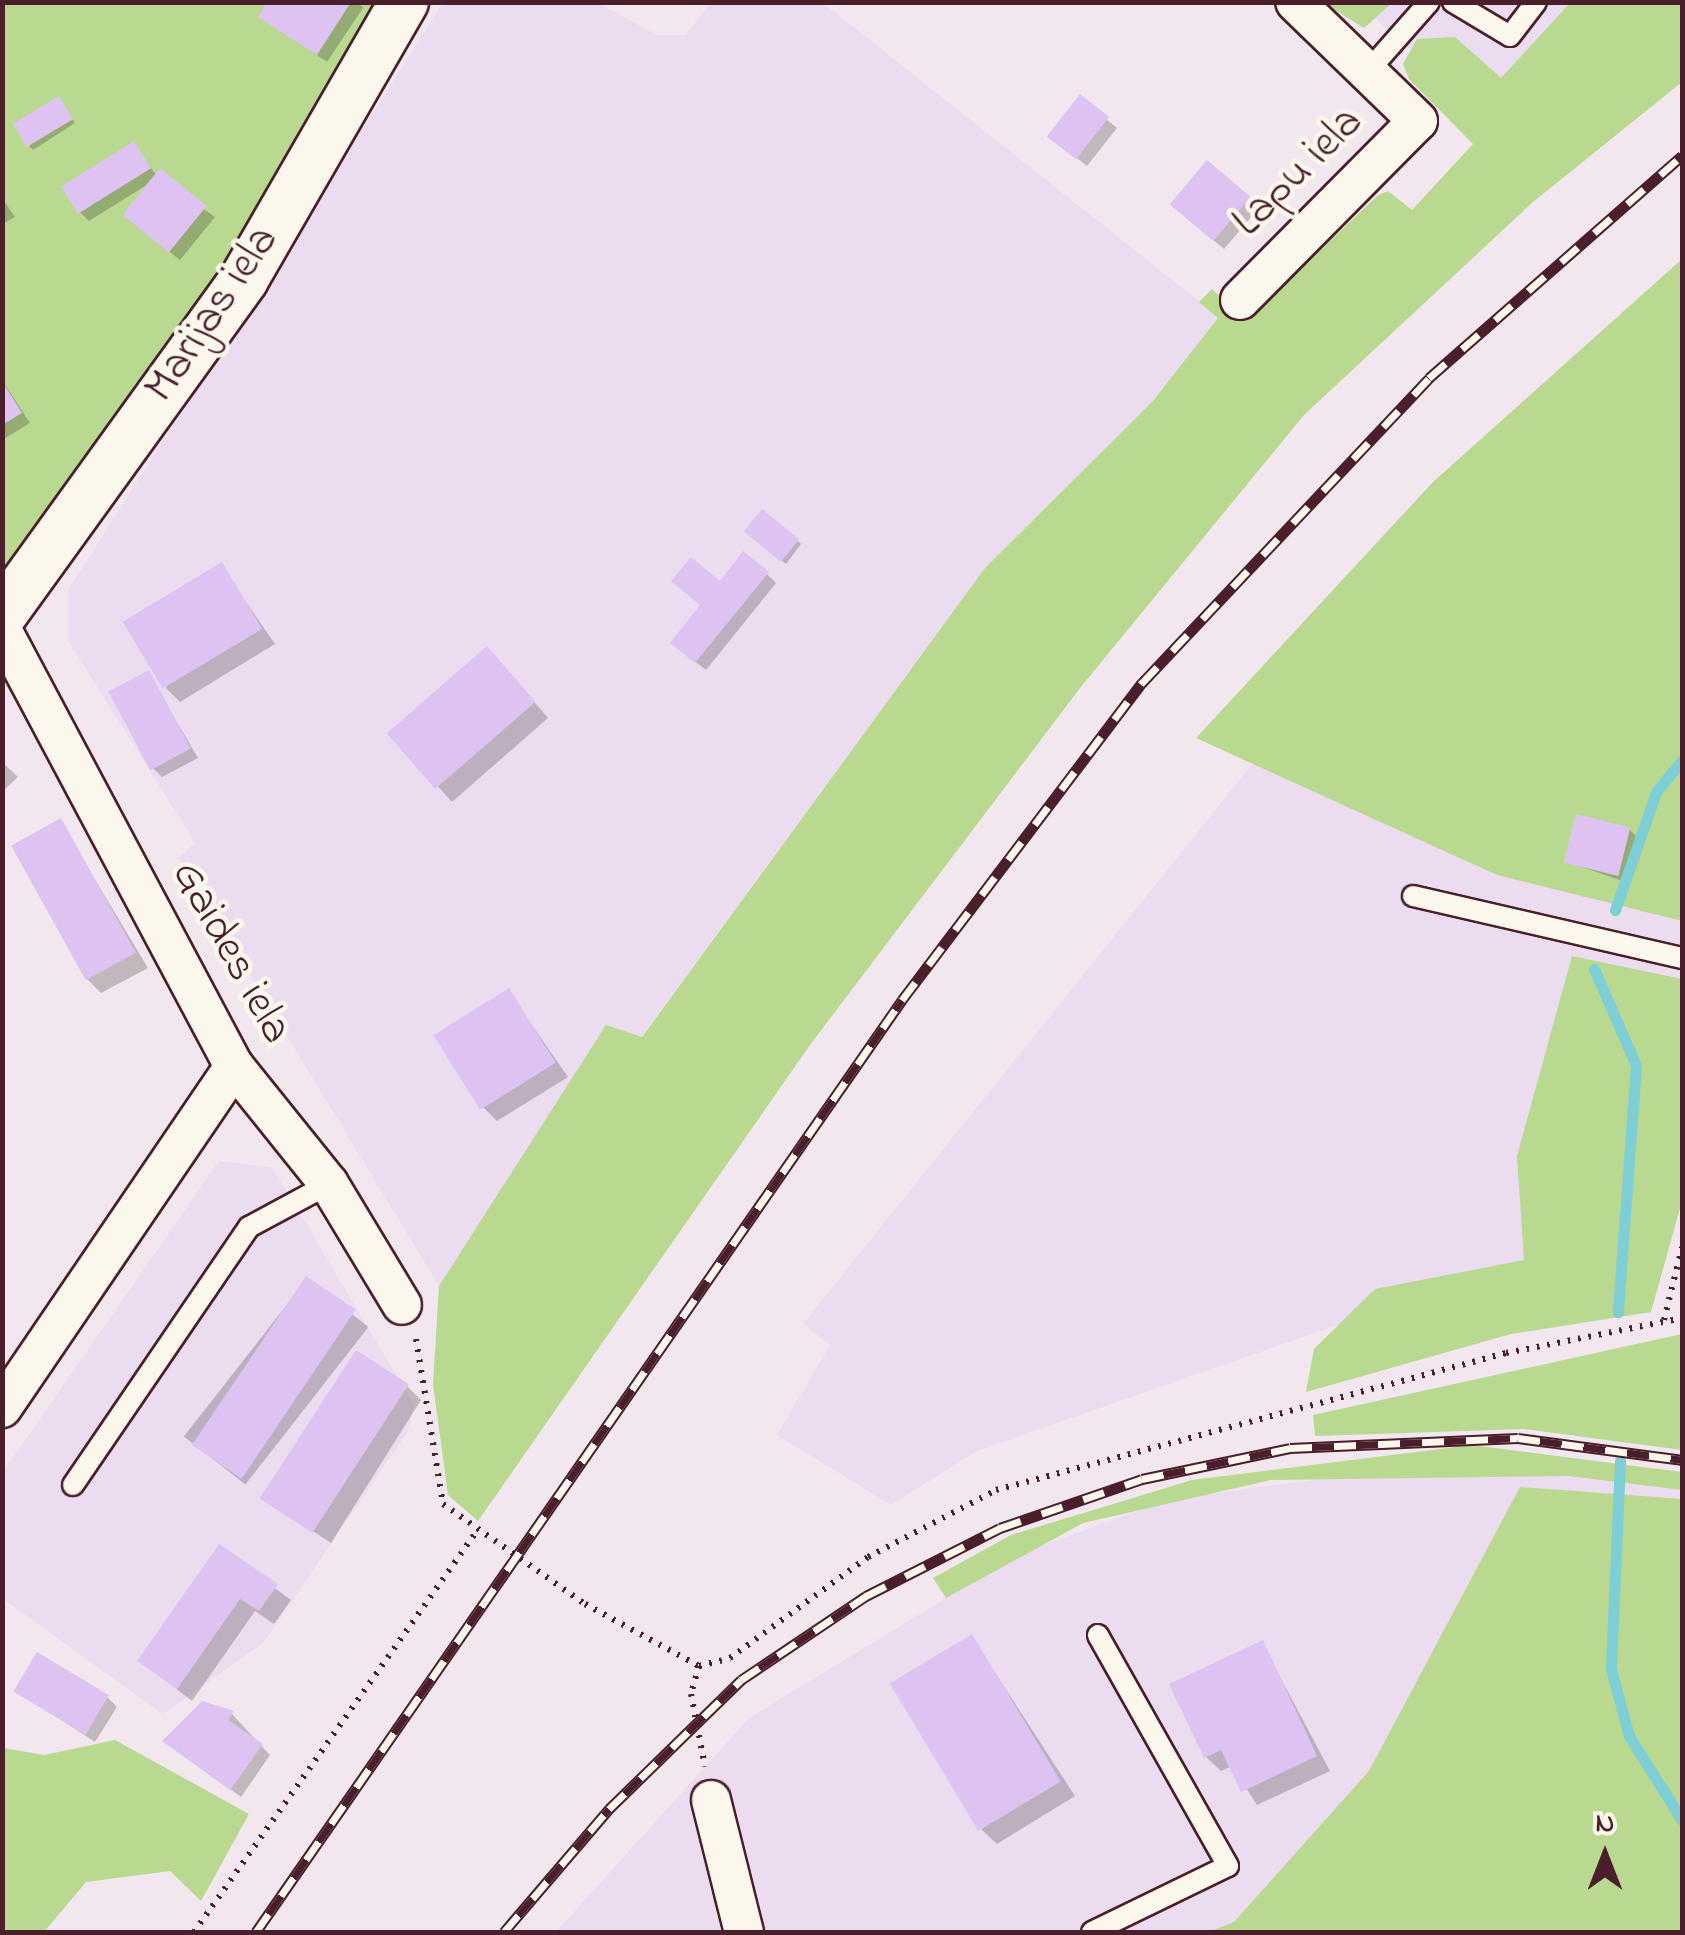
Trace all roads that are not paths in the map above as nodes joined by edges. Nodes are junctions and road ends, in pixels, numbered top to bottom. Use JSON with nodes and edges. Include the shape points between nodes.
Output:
{"nodes":[{"id":1,"x":404,"y":2,"type":"edge"},
{"id":2,"x":1295,"y":2,"type":"edge"},
{"id":3,"x":1429,"y":2,"type":"edge"},
{"id":4,"x":1452,"y":2,"type":"edge"},
{"id":5,"x":1536,"y":2,"type":"edge"},
{"id":6,"x":1370,"y":69,"type":"junction"},
{"id":7,"x":1240,"y":300,"type":"dead end"},
{"id":8,"x":2,"y":615,"type":"edge"},
{"id":9,"x":2,"y":630,"type":"edge"},
{"id":10,"x":1414,"y":896,"type":"dead end"},
{"id":11,"x":1682,"y":958,"type":"edge"},
{"id":12,"x":234,"y":1066,"type":"junction"},
{"id":13,"x":329,"y":1184,"type":"junction"},
{"id":14,"x":402,"y":1306,"type":"road end"},
{"id":15,"x":2,"y":1408,"type":"edge"},
{"id":16,"x":73,"y":1485,"type":"dead end"},
{"id":17,"x":1098,"y":1635,"type":"dead end"},
{"id":18,"x":711,"y":1800,"type":"road end"},
{"id":19,"x":744,"y":1932,"type":"edge"},
{"id":20,"x":1092,"y":1932,"type":"edge"}],
"edges":[{"from":1,"to":8,"type":"street","name":"Marijas iela","via":[[244,279]]},
{"from":2,"to":6,"type":"street"},
{"from":3,"to":6,"type":"lane"},
{"from":4,"to":5,"type":"lane","via":[[1510,36]]},
{"from":6,"to":7,"type":"street","name":"Lapu iela","via":[[1418,121]]},
{"from":9,"to":12,"type":"street","name":"Gaides iela"},
{"from":10,"to":11,"type":"lane"},
{"from":12,"to":13,"type":"street","name":"Gaides iela"},
{"from":12,"to":15,"type":"street"},
{"from":13,"to":14,"type":"street","name":"Gaides iela"},
{"from":13,"to":16,"type":"lane","via":[[248,1227]]},
{"from":17,"to":20,"type":"lane","via":[[1228,1866]]},
{"from":18,"to":19,"type":"street"}]}
